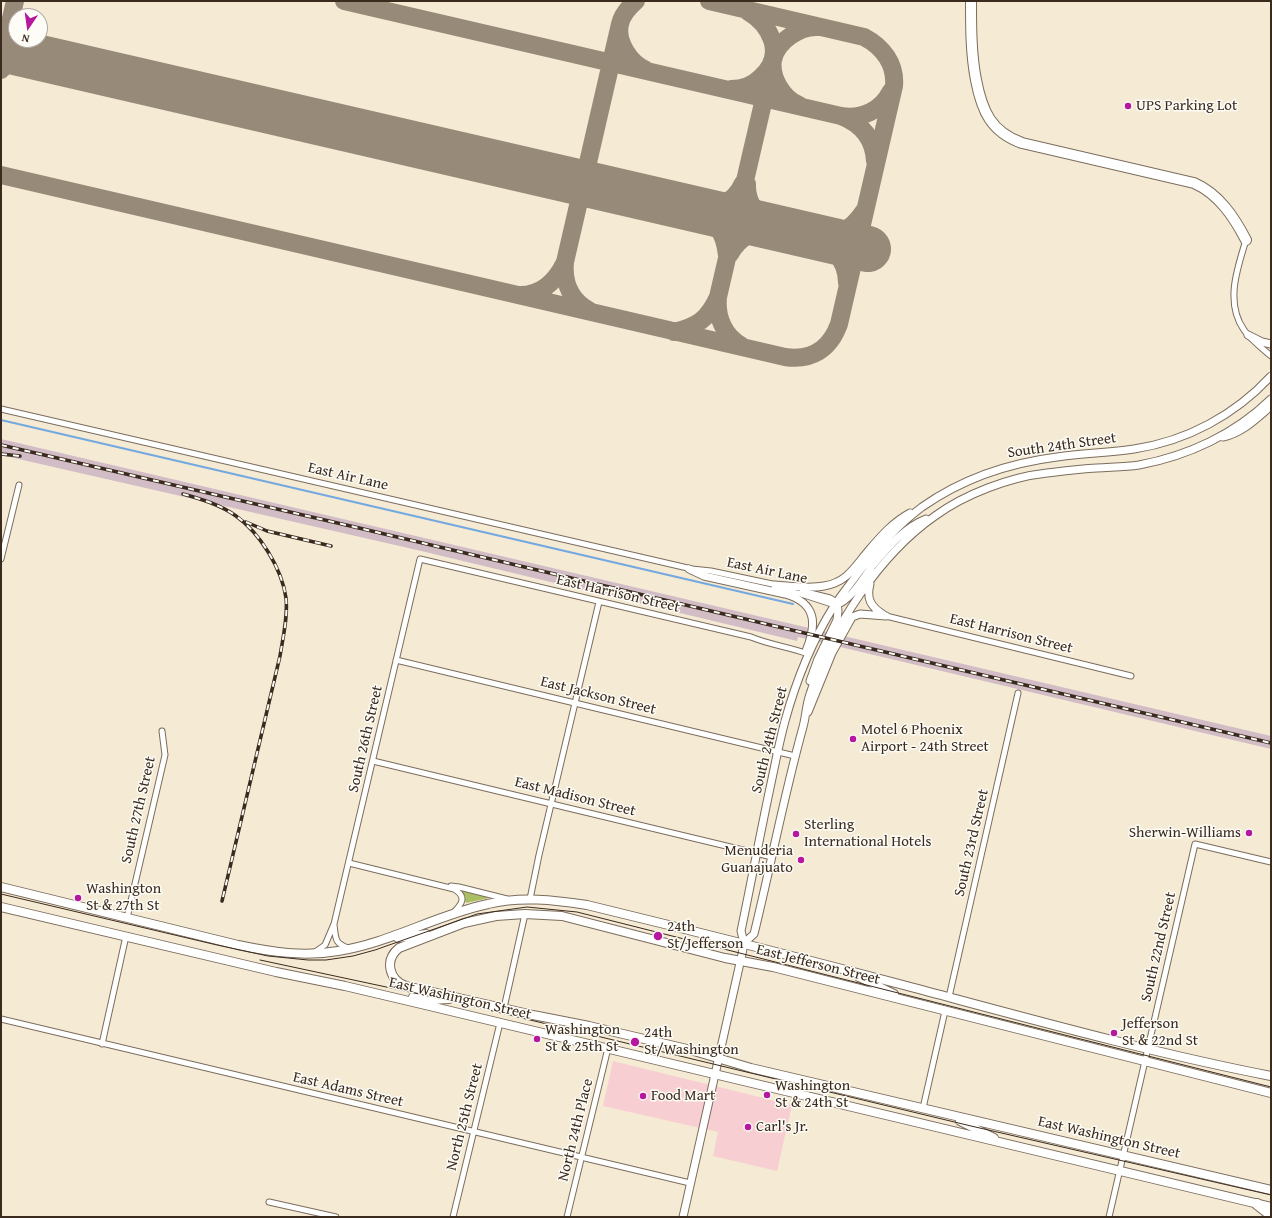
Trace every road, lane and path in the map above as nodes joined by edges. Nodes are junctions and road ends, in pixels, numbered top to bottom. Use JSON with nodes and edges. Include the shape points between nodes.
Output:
{"nodes":[{"id":1,"x":971,"y":1,"type":"edge"},
{"id":2,"x":1246,"y":240,"type":"joint"},
{"id":3,"x":1248,"y":335,"type":"junction"},
{"id":4,"x":1271,"y":344,"type":"edge"},
{"id":5,"x":1271,"y":356,"type":"edge"},
{"id":6,"x":1271,"y":376,"type":"edge"},
{"id":7,"x":1271,"y":399,"type":"edge"},
{"id":8,"x":1271,"y":406,"type":"edge"},
{"id":9,"x":1,"y":409,"type":"edge"},
{"id":10,"x":1215,"y":439,"type":"junction"},
{"id":11,"x":19,"y":485,"type":"dead end"},
{"id":12,"x":921,"y":508,"type":"junction"},
{"id":13,"x":934,"y":516,"type":"junction"},
{"id":14,"x":1,"y":559,"type":"edge"},
{"id":15,"x":420,"y":559,"type":"joint"},
{"id":16,"x":689,"y":569,"type":"junction"},
{"id":17,"x":871,"y":581,"type":"junction"},
{"id":18,"x":775,"y":585,"type":"junction"},
{"id":19,"x":599,"y":602,"type":"junction"},
{"id":20,"x":837,"y":604,"type":"junction"},
{"id":21,"x":886,"y":616,"type":"junction"},
{"id":22,"x":807,"y":654,"type":"junction"},
{"id":23,"x":396,"y":660,"type":"junction"},
{"id":24,"x":1131,"y":676,"type":"dead end"},
{"id":25,"x":810,"y":693,"type":"junction"},
{"id":26,"x":1018,"y":693,"type":"dead end"},
{"id":27,"x":575,"y":703,"type":"junction"},
{"id":28,"x":806,"y":717,"type":"junction"},
{"id":29,"x":162,"y":731,"type":"dead end"},
{"id":30,"x":778,"y":753,"type":"junction"},
{"id":31,"x":795,"y":756,"type":"junction"},
{"id":32,"x":373,"y":761,"type":"junction"},
{"id":33,"x":551,"y":804,"type":"junction"},
{"id":34,"x":757,"y":854,"type":"junction"},
{"id":35,"x":772,"y":857,"type":"junction"},
{"id":36,"x":1271,"y":862,"type":"edge"},
{"id":37,"x":349,"y":863,"type":"junction"},
{"id":38,"x":446,"y":886,"type":"junction"},
{"id":39,"x":1,"y":887,"type":"edge"},
{"id":40,"x":530,"y":899,"type":"junction"},
{"id":41,"x":511,"y":900,"type":"junction"},
{"id":42,"x":1,"y":907,"type":"edge"},
{"id":43,"x":452,"y":914,"type":"junction"},
{"id":44,"x":525,"y":914,"type":"junction"},
{"id":45,"x":127,"y":918,"type":"junction"},
{"id":46,"x":334,"y":924,"type":"junction"},
{"id":47,"x":437,"y":933,"type":"junction"},
{"id":48,"x":126,"y":936,"type":"junction"},
{"id":49,"x":744,"y":943,"type":"junction"},
{"id":50,"x":351,"y":949,"type":"junction"},
{"id":51,"x":312,"y":954,"type":"junction"},
{"id":52,"x":741,"y":961,"type":"junction"},
{"id":53,"x":389,"y":965,"type":"joint"},
{"id":54,"x":840,"y":968,"type":"junction"},
{"id":55,"x":345,"y":986,"type":"junction"},
{"id":56,"x":949,"y":997,"type":"junction"},
{"id":57,"x":459,"y":998,"type":"junction"},
{"id":58,"x":913,"y":1003,"type":"junction"},
{"id":59,"x":504,"y":1008,"type":"junction"},
{"id":60,"x":945,"y":1011,"type":"junction"},
{"id":61,"x":1,"y":1019,"type":"edge"},
{"id":62,"x":500,"y":1023,"type":"junction"},
{"id":63,"x":102,"y":1044,"type":"junction"},
{"id":64,"x":608,"y":1048,"type":"junction"},
{"id":65,"x":1148,"y":1049,"type":"junction"},
{"id":66,"x":718,"y":1058,"type":"junction"},
{"id":67,"x":1145,"y":1061,"type":"junction"},
{"id":68,"x":714,"y":1074,"type":"junction"},
{"id":69,"x":1271,"y":1076,"type":"edge"},
{"id":70,"x":1271,"y":1093,"type":"edge"},
{"id":71,"x":923,"y":1108,"type":"junction"},
{"id":72,"x":940,"y":1112,"type":"junction"},
{"id":73,"x":474,"y":1132,"type":"junction"},
{"id":74,"x":1006,"y":1144,"type":"junction"},
{"id":75,"x":1124,"y":1156,"type":"junction"},
{"id":76,"x":582,"y":1157,"type":"junction"},
{"id":77,"x":1120,"y":1171,"type":"junction"},
{"id":78,"x":690,"y":1183,"type":"junction"},
{"id":79,"x":1271,"y":1190,"type":"edge"},
{"id":80,"x":269,"y":1202,"type":"dead end"},
{"id":81,"x":1257,"y":1204,"type":"junction"},
{"id":82,"x":1271,"y":1207,"type":"edge"},
{"id":83,"x":1271,"y":1215,"type":"edge"},
{"id":84,"x":336,"y":1217,"type":"edge"},
{"id":85,"x":453,"y":1217,"type":"edge"},
{"id":86,"x":568,"y":1217,"type":"edge"},
{"id":87,"x":683,"y":1217,"type":"edge"},
{"id":88,"x":1109,"y":1217,"type":"edge"}],
"edges":[{"from":1,"to":2,"type":"highway","via":[[971,52],[980,100],[989,118],[1002,133],[1022,143],[1194,183],[1216,197],[1234,219]]},
{"from":2,"to":3,"type":"street","via":[[1233,300],[1238,319]]},
{"from":3,"to":4,"type":"main road"},
{"from":3,"to":5,"type":"street"},
{"from":6,"to":12,"type":"main road","name":"South 24th Street","via":[[1229,413],[1173,441],[1133,450],[1026,462],[972,479]]},
{"from":7,"to":10,"type":"main road","name":"South 24th Street","via":[[1243,422]]},
{"from":8,"to":10,"type":"main road","via":[[1234,435]]},
{"from":9,"to":16,"type":"street","name":"East Air Lane"},
{"from":10,"to":13,"type":"main road","name":"South 24th Street","via":[[1152,462],[1041,474],[1012,480],[982,490]]},
{"from":11,"to":14,"type":"street"},
{"from":12,"to":18,"type":"main road","via":[[897,521],[840,581],[818,587]]},
{"from":12,"to":20,"type":"main road","name":"South 24th Street","via":[[879,546]]},
{"from":13,"to":17,"type":"main road","name":"South 24th Street","via":[[906,540]]},
{"from":13,"to":20,"type":"main road","via":[[917,522],[906,531],[880,557],[848,598]]},
{"from":15,"to":19,"type":"street","name":"East Harrison Street"},
{"from":15,"to":23,"type":"street","name":"South 26th Street"},
{"from":16,"to":18,"type":"street","name":"East Air Lane","via":[[711,571]]},
{"from":16,"to":20,"type":"street","name":"East Air Lane"},
{"from":16,"to":22,"type":"main road","via":[[704,576],[792,596],[803,602],[810,611],[814,628]]},
{"from":17,"to":21,"type":"main road","via":[[869,601]]},
{"from":17,"to":25,"type":"main road","name":"South 24th Street","via":[[858,597],[836,634]]},
{"from":18,"to":20,"type":"street","name":"East Air Lane","via":[[818,594]]},
{"from":19,"to":22,"type":"street","name":"East Harrison Street","via":[[751,637]]},
{"from":19,"to":27,"type":"street"},
{"from":20,"to":22,"type":"main road","name":"South 24th Street"},
{"from":20,"to":25,"type":"main road","via":[[838,616],[818,659],[809,685]]},
{"from":21,"to":24,"type":"street","name":"East Harrison Street"},
{"from":21,"to":28,"type":"main road","via":[[860,614],[852,617],[830,658]]},
{"from":22,"to":30,"type":"main road","name":"South 24th Street"},
{"from":23,"to":27,"type":"street","name":"East Jackson Street"},
{"from":23,"to":32,"type":"street","name":"South 26th Street"},
{"from":25,"to":28,"type":"main road","name":"South 24th Street"},
{"from":26,"to":56,"type":"street","name":"South 23rd Street"},
{"from":27,"to":30,"type":"street","name":"East Jackson Street"},
{"from":27,"to":33,"type":"street"},
{"from":28,"to":31,"type":"main road","name":"South 24th Street"},
{"from":29,"to":45,"type":"street","name":"South 27th Street","via":[[165,755]]},
{"from":30,"to":31,"type":"street","name":"East Jackson Street"},
{"from":30,"to":34,"type":"main road","name":"South 24th Street"},
{"from":31,"to":35,"type":"main road","name":"South 24th Street"},
{"from":32,"to":33,"type":"street","name":"East Madison Street"},
{"from":32,"to":37,"type":"street","name":"South 26th Street"},
{"from":33,"to":34,"type":"street","name":"East Madison Street"},
{"from":33,"to":40,"type":"street"},
{"from":34,"to":35,"type":"street","name":"East Madison Street"},
{"from":34,"to":49,"type":"main road","name":"South 24th Street","via":[[741,931]]},
{"from":35,"to":49,"type":"main road","name":"South 24th Street","via":[[754,934]]},
{"from":36,"to":65,"type":"street","name":"South 22nd Street","via":[[1195,844]]},
{"from":37,"to":38,"type":"street","name":"East Jefferson Street"},
{"from":37,"to":46,"type":"street","name":"South 26th Street"},
{"from":38,"to":41,"type":"street","name":"East Jefferson Street"},
{"from":38,"to":43,"type":"street","name":"East Jefferson Street","via":[[458,891],[462,897],[461,904]]},
{"from":39,"to":45,"type":"main road"},
{"from":40,"to":41,"type":"main road","name":"East Jefferson Street"},
{"from":40,"to":49,"type":"main road","name":"East Jefferson Street","via":[[587,905]]},
{"from":41,"to":43,"type":"main road","name":"East Jefferson Street","via":[[488,903]]},
{"from":42,"to":48,"type":"main road","name":"East Washington Street"},
{"from":43,"to":50,"type":"main road","name":"East Jefferson Street"},
{"from":44,"to":47,"type":"main road","name":"East Jefferson Street","via":[[496,916],[464,923]]},
{"from":44,"to":52,"type":"main road","name":"East Jefferson Street","via":[[562,916]]},
{"from":44,"to":59,"type":"street"},
{"from":45,"to":51,"type":"main road","name":"East Jefferson Street","via":[[273,952]]},
{"from":46,"to":50,"type":"street","name":"South 26th Street","via":[[338,943]]},
{"from":46,"to":51,"type":"street","name":"South 26th Street","via":[[325,945]]},
{"from":47,"to":50,"type":"main road","name":"East Jefferson Street","via":[[400,937],[363,950]]},
{"from":47,"to":53,"type":"main road","name":"East Jefferson Street","via":[[399,948],[392,955]]},
{"from":48,"to":55,"type":"main road","name":"East Washington Street"},
{"from":48,"to":63,"type":"street"},
{"from":49,"to":52,"type":"main road","name":"South 24th Street"},
{"from":49,"to":54,"type":"main road","name":"East Jefferson Street"},
{"from":50,"to":51,"type":"main road","name":"East Jefferson Street"},
{"from":52,"to":58,"type":"main road","name":"East Jefferson Street"},
{"from":52,"to":66,"type":"main road","name":"South 24th Street"},
{"from":53,"to":57,"type":"main road","name":"East Washington Street","via":[[393,978],[401,984]]},
{"from":54,"to":56,"type":"main road","name":"East Jefferson Street"},
{"from":54,"to":58,"type":"main road","name":"East Jefferson Street"},
{"from":55,"to":57,"type":"main road","via":[[368,987],[431,1000]]},
{"from":55,"to":62,"type":"main road","name":"East Washington Street"},
{"from":56,"to":65,"type":"main road","name":"East Jefferson Street"},
{"from":57,"to":59,"type":"main road","name":"East Washington Street"},
{"from":58,"to":60,"type":"main road","name":"East Jefferson Street"},
{"from":59,"to":66,"type":"main road","name":"East Washington Street"},
{"from":60,"to":67,"type":"main road","name":"East Jefferson Street"},
{"from":60,"to":71,"type":"street"},
{"from":61,"to":63,"type":"street","name":"East Adams Street"},
{"from":62,"to":64,"type":"main road","name":"East Washington Street"},
{"from":62,"to":73,"type":"street","name":"North 25th Street"},
{"from":63,"to":73,"type":"street","name":"East Adams Street"},
{"from":64,"to":68,"type":"main road","name":"East Washington Street"},
{"from":64,"to":76,"type":"street","name":"North 24th Place"},
{"from":65,"to":67,"type":"street","name":"South 22nd Street"},
{"from":65,"to":69,"type":"main road","name":"East Jefferson Street"},
{"from":66,"to":68,"type":"main road","name":"South 24th Street"},
{"from":66,"to":71,"type":"main road","name":"East Washington Street"},
{"from":67,"to":70,"type":"main road","name":"East Jefferson Street"},
{"from":67,"to":75,"type":"street","name":"South 22nd Street"},
{"from":68,"to":74,"type":"main road","name":"East Washington Street"},
{"from":68,"to":78,"type":"main road","name":"South 24th Street"},
{"from":71,"to":72,"type":"main road","name":"East Washington Street"},
{"from":72,"to":74,"type":"main road","name":"East Washington Street"},
{"from":72,"to":75,"type":"main road","name":"East Washington Street"},
{"from":73,"to":76,"type":"street","name":"East Adams Street"},
{"from":73,"to":85,"type":"street","name":"North 25th Street"},
{"from":74,"to":77,"type":"main road","name":"East Washington Street"},
{"from":75,"to":77,"type":"street","name":"South 22nd Street"},
{"from":75,"to":79,"type":"main road","name":"East Washington Street"},
{"from":76,"to":78,"type":"street","name":"East Adams Street"},
{"from":76,"to":86,"type":"street","name":"North 24th Place"},
{"from":77,"to":81,"type":"main road","name":"East Washington Street"},
{"from":77,"to":88,"type":"street","name":"South 22nd Street"},
{"from":78,"to":87,"type":"main road","name":"South 24th Street"},
{"from":80,"to":84,"type":"street"},
{"from":81,"to":82,"type":"main road","name":"East Washington Street"},
{"from":81,"to":83,"type":"highway"}]}
